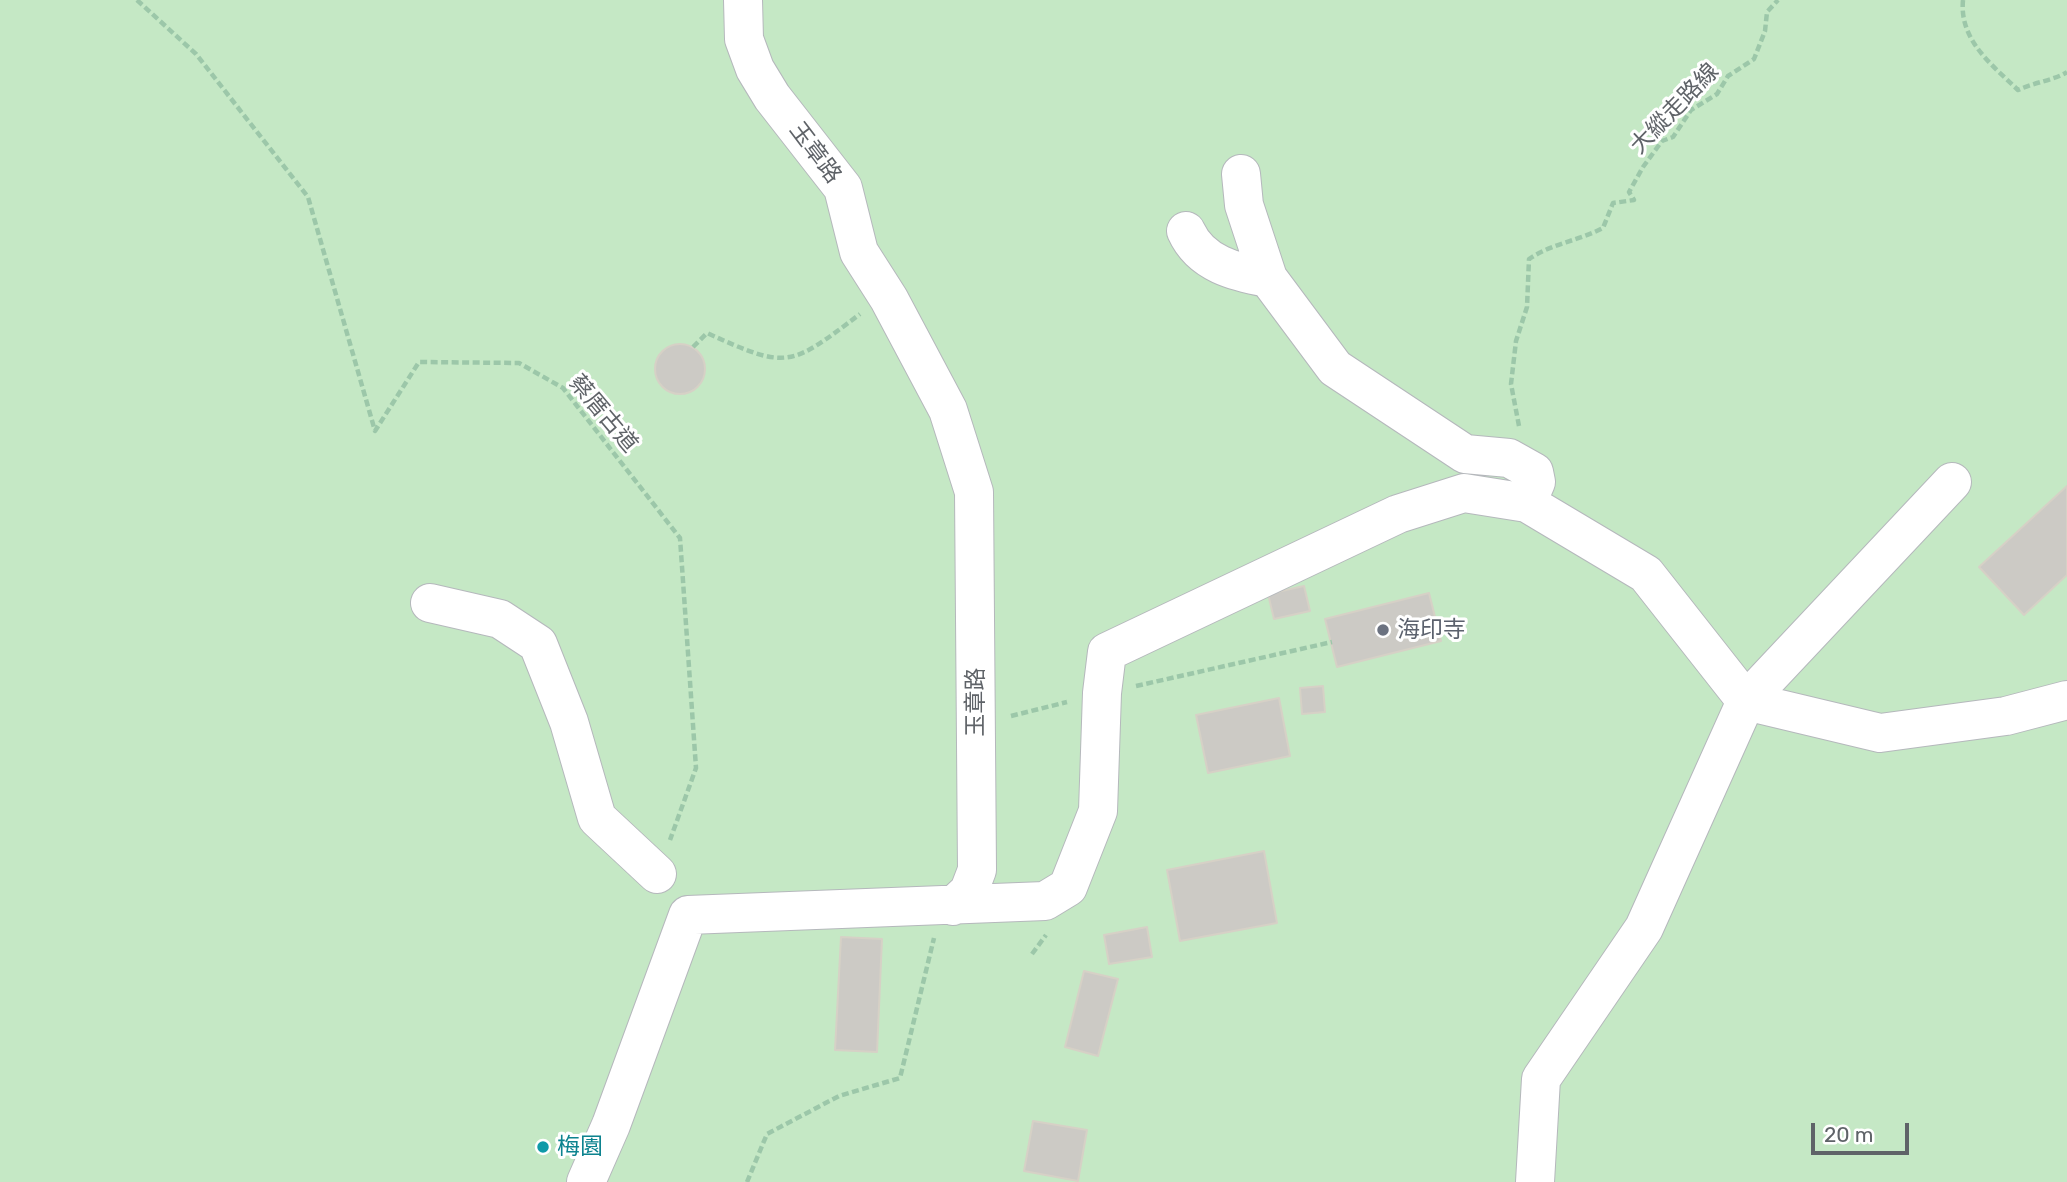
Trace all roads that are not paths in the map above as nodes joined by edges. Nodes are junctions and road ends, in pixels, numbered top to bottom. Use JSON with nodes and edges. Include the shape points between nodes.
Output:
{"nodes":[{"id":1,"x":743,"y":0,"type":"edge"},
{"id":2,"x":1241,"y":174,"type":"dead end"},
{"id":3,"x":1186,"y":231,"type":"dead end"},
{"id":4,"x":1268,"y":278,"type":"junction"},
{"id":5,"x":1952,"y":482,"type":"dead end"},
{"id":6,"x":1531,"y":487,"type":"junction"},
{"id":7,"x":429,"y":603,"type":"dead end"},
{"id":8,"x":2067,"y":700,"type":"edge"},
{"id":9,"x":1746,"y":701,"type":"junction"},
{"id":10,"x":657,"y":874,"type":"road end"},
{"id":11,"x":953,"y":906,"type":"junction"},
{"id":12,"x":586,"y":1182,"type":"edge"},
{"id":13,"x":1535,"y":1182,"type":"edge"}],
"edges":[{"from":1,"to":11,"type":"street","name":"玉章路","via":[[744,39],[755,69],[843,188],[859,252],[948,410],[974,492],[976,870],[969,891]]},
{"from":2,"to":4,"type":"street","via":[[1244,205]]},
{"from":3,"to":4,"type":"street","via":[[1193,247],[1230,271]]},
{"from":4,"to":6,"type":"street","via":[[1335,369],[1465,454],[1508,458]]},
{"from":5,"to":9,"type":"street"},
{"from":6,"to":9,"type":"street","via":[[1646,574]]},
{"from":6,"to":11,"type":"street","via":[[1464,493],[1398,514],[1107,652],[1098,811],[1068,887],[1045,901]]},
{"from":7,"to":10,"type":"street","via":[[500,619],[538,643],[569,722],[597,818]]},
{"from":8,"to":9,"type":"street","via":[[2006,716],[1880,733]]},
{"from":9,"to":13,"type":"street","via":[[1644,928],[1541,1079]]},
{"from":11,"to":12,"type":"street","via":[[688,915]]}]}
